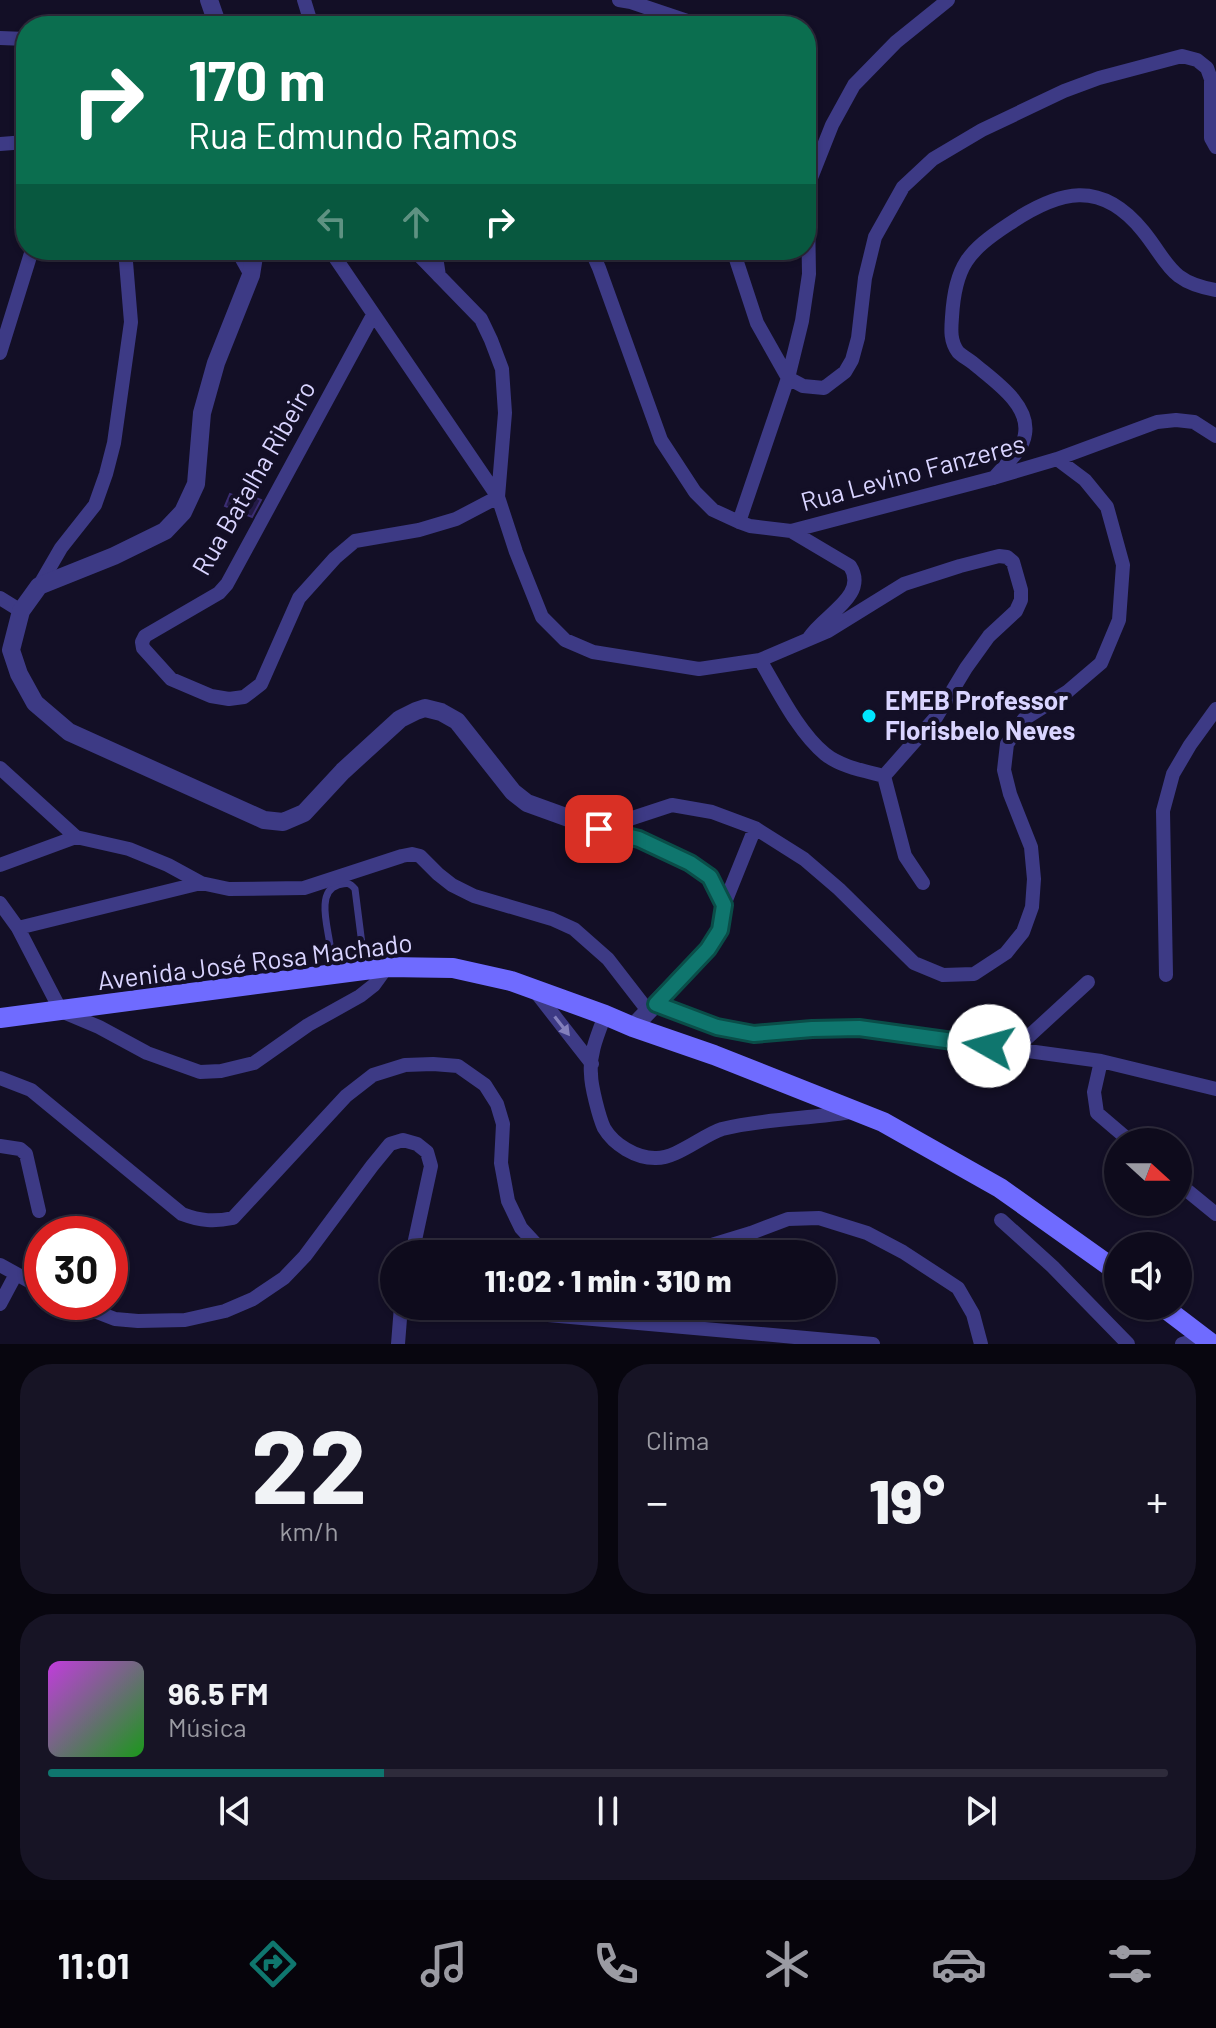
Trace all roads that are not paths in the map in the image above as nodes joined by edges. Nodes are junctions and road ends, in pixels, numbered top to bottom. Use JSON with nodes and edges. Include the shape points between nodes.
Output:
{"nodes":[{"id":1,"x":619,"y":0,"type":"edge"},
{"id":2,"x":948,"y":0,"type":"edge"},
{"id":3,"x":672,"y":16,"type":"edge"},
{"id":4,"x":1216,"y":147,"type":"edge"},
{"id":5,"x":816,"y":165,"type":"edge"},
{"id":6,"x":29,"y":260,"type":"edge"},
{"id":7,"x":126,"y":260,"type":"edge"},
{"id":8,"x":243,"y":260,"type":"edge"},
{"id":9,"x":253,"y":260,"type":"edge"},
{"id":10,"x":337,"y":260,"type":"edge"},
{"id":11,"x":424,"y":260,"type":"edge"},
{"id":12,"x":437,"y":260,"type":"edge"},
{"id":13,"x":595,"y":260,"type":"edge"},
{"id":14,"x":736,"y":260,"type":"edge"},
{"id":15,"x":809,"y":260,"type":"edge"},
{"id":16,"x":251,"y":275,"type":"junction"},
{"id":17,"x":439,"y":276,"type":"junction"},
{"id":18,"x":1209,"y":289,"type":"edge"},
{"id":19,"x":1216,"y":298,"type":"edge"},
{"id":20,"x":373,"y":315,"type":"junction"},
{"id":21,"x":0,"y":353,"type":"edge"},
{"id":22,"x":788,"y":378,"type":"junction"},
{"id":23,"x":1216,"y":436,"type":"edge"},
{"id":24,"x":1057,"y":459,"type":"junction"},
{"id":25,"x":993,"y":478,"type":"junction"},
{"id":26,"x":498,"y":497,"type":"junction"},
{"id":27,"x":739,"y":522,"type":"junction"},
{"id":28,"x":791,"y":531,"type":"junction"},
{"id":29,"x":39,"y":586,"type":"junction"},
{"id":30,"x":0,"y":598,"type":"edge"},
{"id":31,"x":21,"y":611,"type":"junction"},
{"id":32,"x":809,"y":639,"type":"junction"},
{"id":33,"x":760,"y":660,"type":"junction"},
{"id":34,"x":1216,"y":709,"type":"edge"},
{"id":35,"x":0,"y":768,"type":"edge"},
{"id":36,"x":884,"y":776,"type":"junction"},
{"id":37,"x":755,"y":828,"type":"junction"},
{"id":38,"x":599,"y":829,"type":"junction"},
{"id":39,"x":76,"y":837,"type":"junction"},
{"id":40,"x":0,"y":865,"type":"edge"},
{"id":41,"x":201,"y":883,"type":"junction"},
{"id":42,"x":923,"y":883,"type":"dead end"},
{"id":43,"x":0,"y":903,"type":"edge"},
{"id":44,"x":724,"y":905,"type":"junction"},
{"id":45,"x":18,"y":928,"type":"junction"},
{"id":46,"x":330,"y":945,"type":"dead end"},
{"id":47,"x":387,"y":967,"type":"junction"},
{"id":48,"x":365,"y":970,"type":"junction"},
{"id":49,"x":1166,"y":975,"type":"dead end"},
{"id":50,"x":1088,"y":982,"type":"dead end"},
{"id":51,"x":533,"y":988,"type":"junction"},
{"id":52,"x":653,"y":1008,"type":"junction"},
{"id":53,"x":61,"y":1011,"type":"junction"},
{"id":54,"x":605,"y":1015,"type":"junction"},
{"id":55,"x":0,"y":1018,"type":"edge"},
{"id":56,"x":633,"y":1027,"type":"junction"},
{"id":57,"x":1015,"y":1049,"type":"junction"},
{"id":58,"x":1101,"y":1061,"type":"junction"},
{"id":59,"x":592,"y":1064,"type":"junction"},
{"id":60,"x":0,"y":1078,"type":"edge"},
{"id":61,"x":1216,"y":1089,"type":"edge"},
{"id":62,"x":858,"y":1110,"type":"junction"},
{"id":63,"x":1115,"y":1128,"type":"edge"},
{"id":64,"x":0,"y":1146,"type":"edge"},
{"id":65,"x":1192,"y":1194,"type":"edge"},
{"id":66,"x":39,"y":1211,"type":"dead end"},
{"id":67,"x":1216,"y":1214,"type":"edge"},
{"id":68,"x":1001,"y":1220,"type":"dead end"},
{"id":69,"x":415,"y":1240,"type":"edge"},
{"id":70,"x":532,"y":1240,"type":"edge"},
{"id":71,"x":728,"y":1240,"type":"edge"},
{"id":72,"x":1104,"y":1262,"type":"edge"},
{"id":73,"x":0,"y":1265,"type":"edge"},
{"id":74,"x":16,"y":1274,"type":"junction"},
{"id":75,"x":24,"y":1278,"type":"edge"},
{"id":76,"x":0,"y":1304,"type":"edge"},
{"id":77,"x":126,"y":1320,"type":"edge"},
{"id":78,"x":400,"y":1320,"type":"edge"},
{"id":79,"x":571,"y":1320,"type":"edge"},
{"id":80,"x":1180,"y":1320,"type":"edge"},
{"id":81,"x":698,"y":1336,"type":"edge"},
{"id":82,"x":1207,"y":1341,"type":"edge"},
{"id":83,"x":398,"y":1344,"type":"edge"},
{"id":84,"x":873,"y":1344,"type":"edge"},
{"id":85,"x":981,"y":1344,"type":"edge"},
{"id":86,"x":1128,"y":1344,"type":"edge"},
{"id":87,"x":1182,"y":1344,"type":"edge"}],
"edges":[{"from":1,"to":3,"type":"street"},
{"from":2,"to":5,"type":"street","via":[[854,85]]},
{"from":4,"to":22,"type":"street","via":[[1207,68],[1182,56],[1099,78],[982,130],[933,159],[903,187],[882,224],[865,278],[858,338],[845,372],[824,388]]},
{"from":6,"to":21,"type":"street"},
{"from":7,"to":29,"type":"street","via":[[131,322],[106,474],[95,505]]},
{"from":8,"to":16,"type":"street"},
{"from":9,"to":16,"type":"street"},
{"from":10,"to":20,"type":"street"},
{"from":11,"to":17,"type":"street"},
{"from":12,"to":17,"type":"street"},
{"from":13,"to":27,"type":"street","name":"Rua Levino Fanzeres","via":[[661,440],[695,492],[713,510]]},
{"from":14,"to":22,"type":"street","via":[[757,323]]},
{"from":15,"to":22,"type":"street"},
{"from":16,"to":29,"type":"street","via":[[216,363],[202,413],[196,484],[183,512],[165,531]]},
{"from":17,"to":26,"type":"street","via":[[481,319],[502,369],[505,413]]},
{"from":18,"to":19,"type":"street"},
{"from":18,"to":25,"type":"street","via":[[1179,277],[1144,231],[1121,208],[1100,197],[1072,195],[1047,202],[980,244],[960,271],[950,337],[958,352],[1013,399],[1025,419],[1025,436],[1017,451]]},
{"from":20,"to":26,"type":"street"},
{"from":20,"to":26,"type":"street","name":"Rua Batalha Ribeiro","via":[[227,584],[145,636],[143,648],[171,679],[211,696],[244,697],[261,684],[299,598],[355,541],[456,519]]},
{"from":22,"to":27,"type":"street"},
{"from":23,"to":24,"type":"street","name":"Rua Levino Fanzeres","via":[[1194,422],[1157,422]]},
{"from":24,"to":25,"type":"street","name":"Rua Levino Fanzeres"},
{"from":24,"to":37,"type":"street","via":[[1085,480],[1107,507],[1123,565],[1119,620],[1101,663],[1024,719],[1007,744],[1004,770],[1031,847],[1034,879],[1023,932],[1006,953],[974,974],[943,975],[914,963],[804,859]]},
{"from":25,"to":28,"type":"street","name":"Rua Levino Fanzeres"},
{"from":26,"to":33,"type":"street","via":[[542,617],[565,640],[593,652],[699,669]]},
{"from":27,"to":28,"type":"street","name":"Rua Levino Fanzeres"},
{"from":28,"to":32,"type":"street","via":[[855,574],[849,597]]},
{"from":29,"to":31,"type":"street"},
{"from":30,"to":31,"type":"street"},
{"from":31,"to":38,"type":"street","via":[[11,650],[35,703],[69,732],[264,820],[283,822],[304,813],[400,719],[425,708],[457,721],[527,803]]},
{"from":32,"to":33,"type":"street"},
{"from":32,"to":36,"type":"street","via":[[904,584],[999,556],[1013,562],[1021,590],[1016,611],[989,636],[937,716]]},
{"from":33,"to":36,"type":"street","via":[[804,732],[825,755]]},
{"from":34,"to":49,"type":"street","via":[[1173,774],[1163,811]]},
{"from":35,"to":39,"type":"street"},
{"from":36,"to":42,"type":"street","via":[[905,856]]},
{"from":37,"to":38,"type":"street","via":[[672,805]]},
{"from":37,"to":44,"type":"street"},
{"from":38,"to":44,"type":"street","via":[[639,839],[690,863],[710,877]]},
{"from":39,"to":40,"type":"street"},
{"from":39,"to":41,"type":"street","via":[[129,849]]},
{"from":41,"to":45,"type":"street"},
{"from":41,"to":52,"type":"street","via":[[229,889],[304,888],[402,856],[420,856],[452,885],[474,896],[574,929]]},
{"from":43,"to":45,"type":"street"},
{"from":44,"to":52,"type":"street","via":[[720,930],[708,949]]},
{"from":45,"to":53,"type":"street"},
{"from":46,"to":48,"type":"lane","via":[[327,893],[347,883],[355,889]]},
{"from":47,"to":48,"type":"main road","name":"Avenida José Rosa Machado"},
{"from":47,"to":51,"type":"main road","name":"Avenida José Rosa Machado","via":[[453,968]]},
{"from":47,"to":53,"type":"street","via":[[360,996],[254,1063],[221,1071],[200,1072],[147,1053]]},
{"from":48,"to":53,"type":"main road","name":"Avenida José Rosa Machado"},
{"from":50,"to":57,"type":"street"},
{"from":51,"to":54,"type":"main road","name":"Avenida José Rosa Machado"},
{"from":51,"to":59,"type":"street","one_way":true},
{"from":52,"to":56,"type":"street"},
{"from":52,"to":57,"type":"street","via":[[754,1034],[859,1028]]},
{"from":53,"to":55,"type":"main road","name":"Avenida José Rosa Machado"},
{"from":54,"to":56,"type":"main road","name":"Avenida José Rosa Machado"},
{"from":54,"to":59,"type":"street"},
{"from":56,"to":62,"type":"main road","name":"Avenida José Rosa Machado"},
{"from":57,"to":58,"type":"street"},
{"from":58,"to":61,"type":"street"},
{"from":58,"to":63,"type":"street","via":[[1094,1092],[1097,1113]]},
{"from":59,"to":62,"type":"street","via":[[605,1129],[626,1150],[658,1159],[719,1130]]},
{"from":60,"to":70,"type":"street","via":[[31,1090],[182,1214],[215,1222],[233,1218],[346,1096],[373,1075],[405,1065],[458,1066],[485,1085],[497,1104],[508,1201]]},
{"from":62,"to":72,"type":"main road","name":"Avenida José Rosa Machado","via":[[1000,1188]]},
{"from":64,"to":66,"type":"street","via":[[26,1154]]},
{"from":65,"to":67,"type":"street"},
{"from":68,"to":86,"type":"street"},
{"from":69,"to":77,"type":"street","via":[[431,1166],[427,1152],[403,1140],[390,1144],[305,1256],[253,1299],[185,1320]]},
{"from":71,"to":85,"type":"street","via":[[788,1219],[819,1218],[867,1233],[958,1288]]},
{"from":73,"to":74,"type":"street"},
{"from":74,"to":75,"type":"street"},
{"from":74,"to":76,"type":"street"},
{"from":78,"to":83,"type":"street"},
{"from":79,"to":81,"type":"street"},
{"from":80,"to":82,"type":"main road"},
{"from":81,"to":84,"type":"street"},
{"from":82,"to":87,"type":"street"}]}
